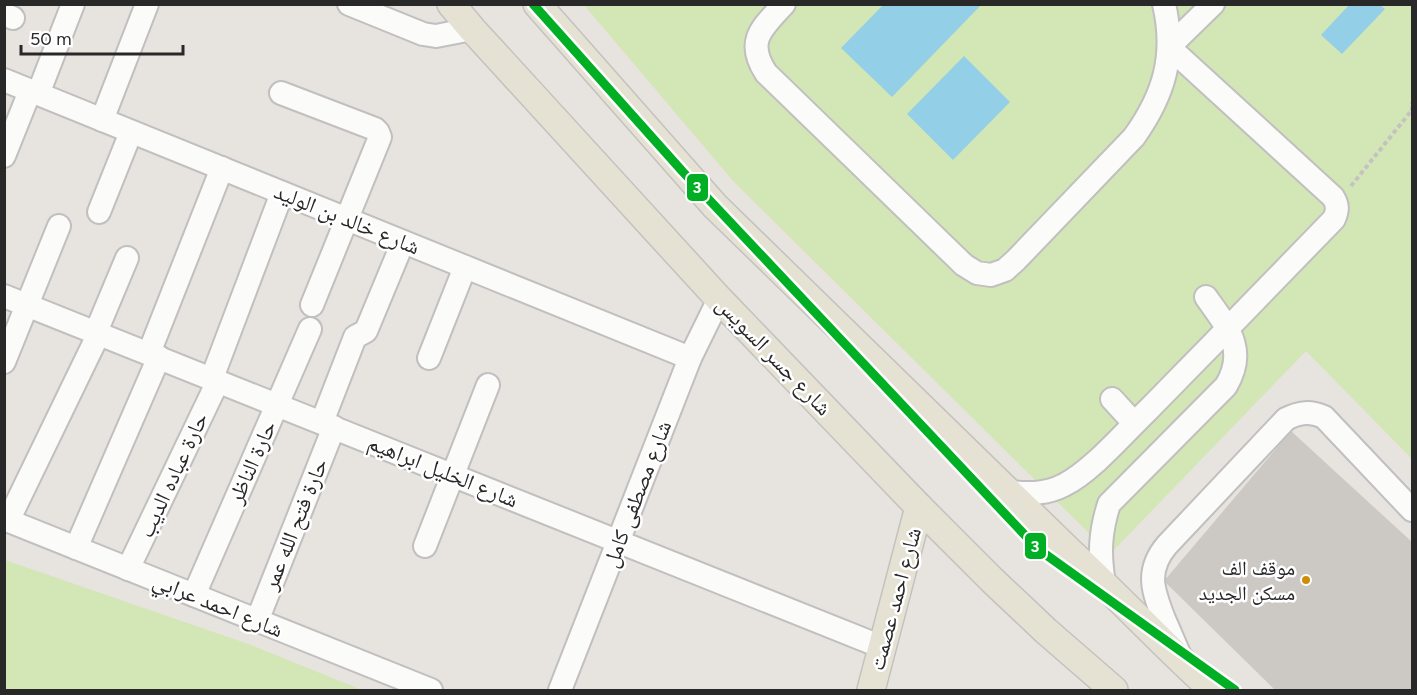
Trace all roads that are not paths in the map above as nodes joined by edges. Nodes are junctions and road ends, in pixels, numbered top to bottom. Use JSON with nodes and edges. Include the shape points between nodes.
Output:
{"nodes":[{"id":1,"x":73,"y":4,"type":"edge"},
{"id":2,"x":147,"y":4,"type":"edge"},
{"id":3,"x":349,"y":4,"type":"edge"},
{"id":4,"x":451,"y":4,"type":"edge"},
{"id":5,"x":537,"y":4,"type":"edge"},
{"id":6,"x":784,"y":4,"type":"edge"},
{"id":7,"x":1164,"y":4,"type":"edge"},
{"id":8,"x":1213,"y":4,"type":"edge"},
{"id":9,"x":472,"y":29,"type":"junction"},
{"id":10,"x":1169,"y":48,"type":"junction"},
{"id":11,"x":4,"y":80,"type":"edge"},
{"id":12,"x":34,"y":92,"type":"junction"},
{"id":13,"x":281,"y":93,"type":"dead end"},
{"id":14,"x":102,"y":120,"type":"junction"},
{"id":15,"x":131,"y":132,"type":"junction"},
{"id":16,"x":4,"y":156,"type":"edge"},
{"id":17,"x":222,"y":168,"type":"junction"},
{"id":18,"x":282,"y":193,"type":"junction"},
{"id":19,"x":99,"y":212,"type":"dead end"},
{"id":20,"x":347,"y":219,"type":"junction"},
{"id":21,"x":59,"y":226,"type":"dead end"},
{"id":22,"x":403,"y":242,"type":"junction"},
{"id":23,"x":128,"y":258,"type":"dead end"},
{"id":24,"x":465,"y":267,"type":"junction"},
{"id":25,"x":4,"y":296,"type":"edge"},
{"id":26,"x":1206,"y":297,"type":"dead end"},
{"id":27,"x":719,"y":299,"type":"junction"},
{"id":28,"x":312,"y":304,"type":"dead end"},
{"id":29,"x":28,"y":305,"type":"junction"},
{"id":30,"x":310,"y":329,"type":"dead end"},
{"id":31,"x":1228,"y":329,"type":"junction"},
{"id":32,"x":97,"y":333,"type":"junction"},
{"id":33,"x":154,"y":355,"type":"junction"},
{"id":34,"x":429,"y":358,"type":"dead end"},
{"id":35,"x":690,"y":358,"type":"junction"},
{"id":36,"x":4,"y":362,"type":"edge"},
{"id":37,"x":215,"y":380,"type":"junction"},
{"id":38,"x":488,"y":385,"type":"dead end"},
{"id":39,"x":1112,"y":399,"type":"dead end"},
{"id":40,"x":277,"y":404,"type":"junction"},
{"id":41,"x":1134,"y":423,"type":"junction"},
{"id":42,"x":328,"y":425,"type":"junction"},
{"id":43,"x":453,"y":474,"type":"junction"},
{"id":44,"x":1010,"y":492,"type":"junction"},
{"id":45,"x":919,"y":507,"type":"junction"},
{"id":46,"x":1413,"y":510,"type":"edge"},
{"id":47,"x":6,"y":520,"type":"edge"},
{"id":48,"x":618,"y":541,"type":"junction"},
{"id":49,"x":425,"y":546,"type":"dead end"},
{"id":50,"x":76,"y":548,"type":"junction"},
{"id":51,"x":128,"y":569,"type":"junction"},
{"id":52,"x":1104,"y":583,"type":"junction"},
{"id":53,"x":194,"y":595,"type":"junction"},
{"id":54,"x":256,"y":621,"type":"junction"},
{"id":55,"x":882,"y":647,"type":"junction"},
{"id":56,"x":1182,"y":662,"type":"junction"},
{"id":57,"x":431,"y":690,"type":"edge"},
{"id":58,"x":560,"y":690,"type":"edge"},
{"id":59,"x":871,"y":690,"type":"edge"},
{"id":60,"x":1114,"y":690,"type":"edge"},
{"id":61,"x":1213,"y":690,"type":"edge"}],
"edges":[{"from":1,"to":12,"type":"street"},
{"from":2,"to":14,"type":"street"},
{"from":3,"to":9,"type":"street","via":[[429,35]]},
{"from":4,"to":9,"type":"main road","name":"شارع جسر السويس"},
{"from":5,"to":44,"type":"main road","via":[[715,206]]},
{"from":6,"to":10,"type":"street","via":[[757,39],[760,63],[766,73],[964,265],[977,273],[992,275],[1016,260],[1134,137],[1159,95]]},
{"from":7,"to":10,"type":"street"},
{"from":8,"to":10,"type":"street"},
{"from":9,"to":27,"type":"main road","name":"شارع جسر السويس"},
{"from":10,"to":31,"type":"street","via":[[1337,203],[1334,219]]},
{"from":11,"to":12,"type":"street","name":"شارع خالد بن الوليد"},
{"from":12,"to":14,"type":"street","name":"شارع خالد بن الوليد"},
{"from":12,"to":16,"type":"street"},
{"from":13,"to":20,"type":"street","via":[[378,132],[380,137]]},
{"from":14,"to":15,"type":"street","name":"شارع خالد بن الوليد"},
{"from":15,"to":17,"type":"street","name":"شارع خالد بن الوليد"},
{"from":15,"to":19,"type":"street"},
{"from":17,"to":18,"type":"street","name":"شارع خالد بن الوليد"},
{"from":17,"to":33,"type":"street"},
{"from":18,"to":20,"type":"street","name":"شارع خالد بن الوليد"},
{"from":18,"to":37,"type":"street","name":"حارة عباده الديب"},
{"from":20,"to":22,"type":"street","name":"شارع خالد بن الوليد"},
{"from":20,"to":28,"type":"street"},
{"from":21,"to":29,"type":"street"},
{"from":22,"to":24,"type":"street","name":"شارع خالد بن الوليد"},
{"from":22,"to":42,"type":"street","name":"حارة فتح الله عمر","via":[[366,331],[356,337]]},
{"from":23,"to":32,"type":"street"},
{"from":24,"to":34,"type":"street"},
{"from":24,"to":35,"type":"street","name":"شارع خالد بن الوليد"},
{"from":25,"to":29,"type":"street","name":"شارع الخليل ابراهيم"},
{"from":26,"to":31,"type":"street"},
{"from":27,"to":35,"type":"street","name":"شارع مصطفى كامل"},
{"from":27,"to":45,"type":"main road","name":"شارع جسر السويس"},
{"from":29,"to":32,"type":"street","name":"شارع الخليل ابراهيم"},
{"from":29,"to":36,"type":"street"},
{"from":30,"to":40,"type":"street","name":"حارة الناظر"},
{"from":31,"to":41,"type":"street"},
{"from":31,"to":52,"type":"street","via":[[1235,358],[1226,386],[1109,504],[1101,543]]},
{"from":32,"to":33,"type":"street","name":"شارع الخليل ابراهيم"},
{"from":32,"to":47,"type":"street"},
{"from":33,"to":37,"type":"street","name":"شارع الخليل ابراهيم"},
{"from":33,"to":50,"type":"street"},
{"from":35,"to":48,"type":"street","name":"شارع مصطفى كامل"},
{"from":37,"to":40,"type":"street","name":"شارع الخليل ابراهيم"},
{"from":37,"to":51,"type":"street","name":"حارة عباده الديب"},
{"from":38,"to":43,"type":"street"},
{"from":39,"to":41,"type":"street"},
{"from":40,"to":42,"type":"street","name":"شارع الخليل ابراهيم"},
{"from":40,"to":53,"type":"street","name":"حارة الناظر"},
{"from":41,"to":44,"type":"street","via":[[1099,459],[1064,485],[1047,492]]},
{"from":42,"to":43,"type":"street","name":"شارع الخليل ابراهيم"},
{"from":42,"to":54,"type":"street","name":"حارة فتح الله عمر"},
{"from":43,"to":48,"type":"street","name":"شارع الخليل ابراهيم"},
{"from":43,"to":49,"type":"street"},
{"from":44,"to":52,"type":"main road"},
{"from":45,"to":55,"type":"main road","name":"شارع احمد عصمت"},
{"from":45,"to":60,"type":"main road","name":"شارع جسر السويس","via":[[1030,617]]},
{"from":46,"to":56,"type":"street","via":[[1324,417],[1305,412],[1286,419],[1167,545],[1156,562],[1154,593]]},
{"from":47,"to":50,"type":"street","name":"شارع احمد عرابي"},
{"from":48,"to":55,"type":"street","name":"شارع الخليل ابراهيم"},
{"from":48,"to":58,"type":"street","name":"شارع مصطفى كامل"},
{"from":50,"to":51,"type":"street","name":"شارع احمد عرابي"},
{"from":51,"to":53,"type":"street","name":"شارع احمد عرابي"},
{"from":52,"to":56,"type":"main road"},
{"from":53,"to":54,"type":"street","name":"شارع احمد عرابي"},
{"from":54,"to":57,"type":"street","name":"شارع احمد عرابي"},
{"from":55,"to":59,"type":"main road","name":"شارع احمد عصمت"},
{"from":56,"to":61,"type":"main road"}]}
